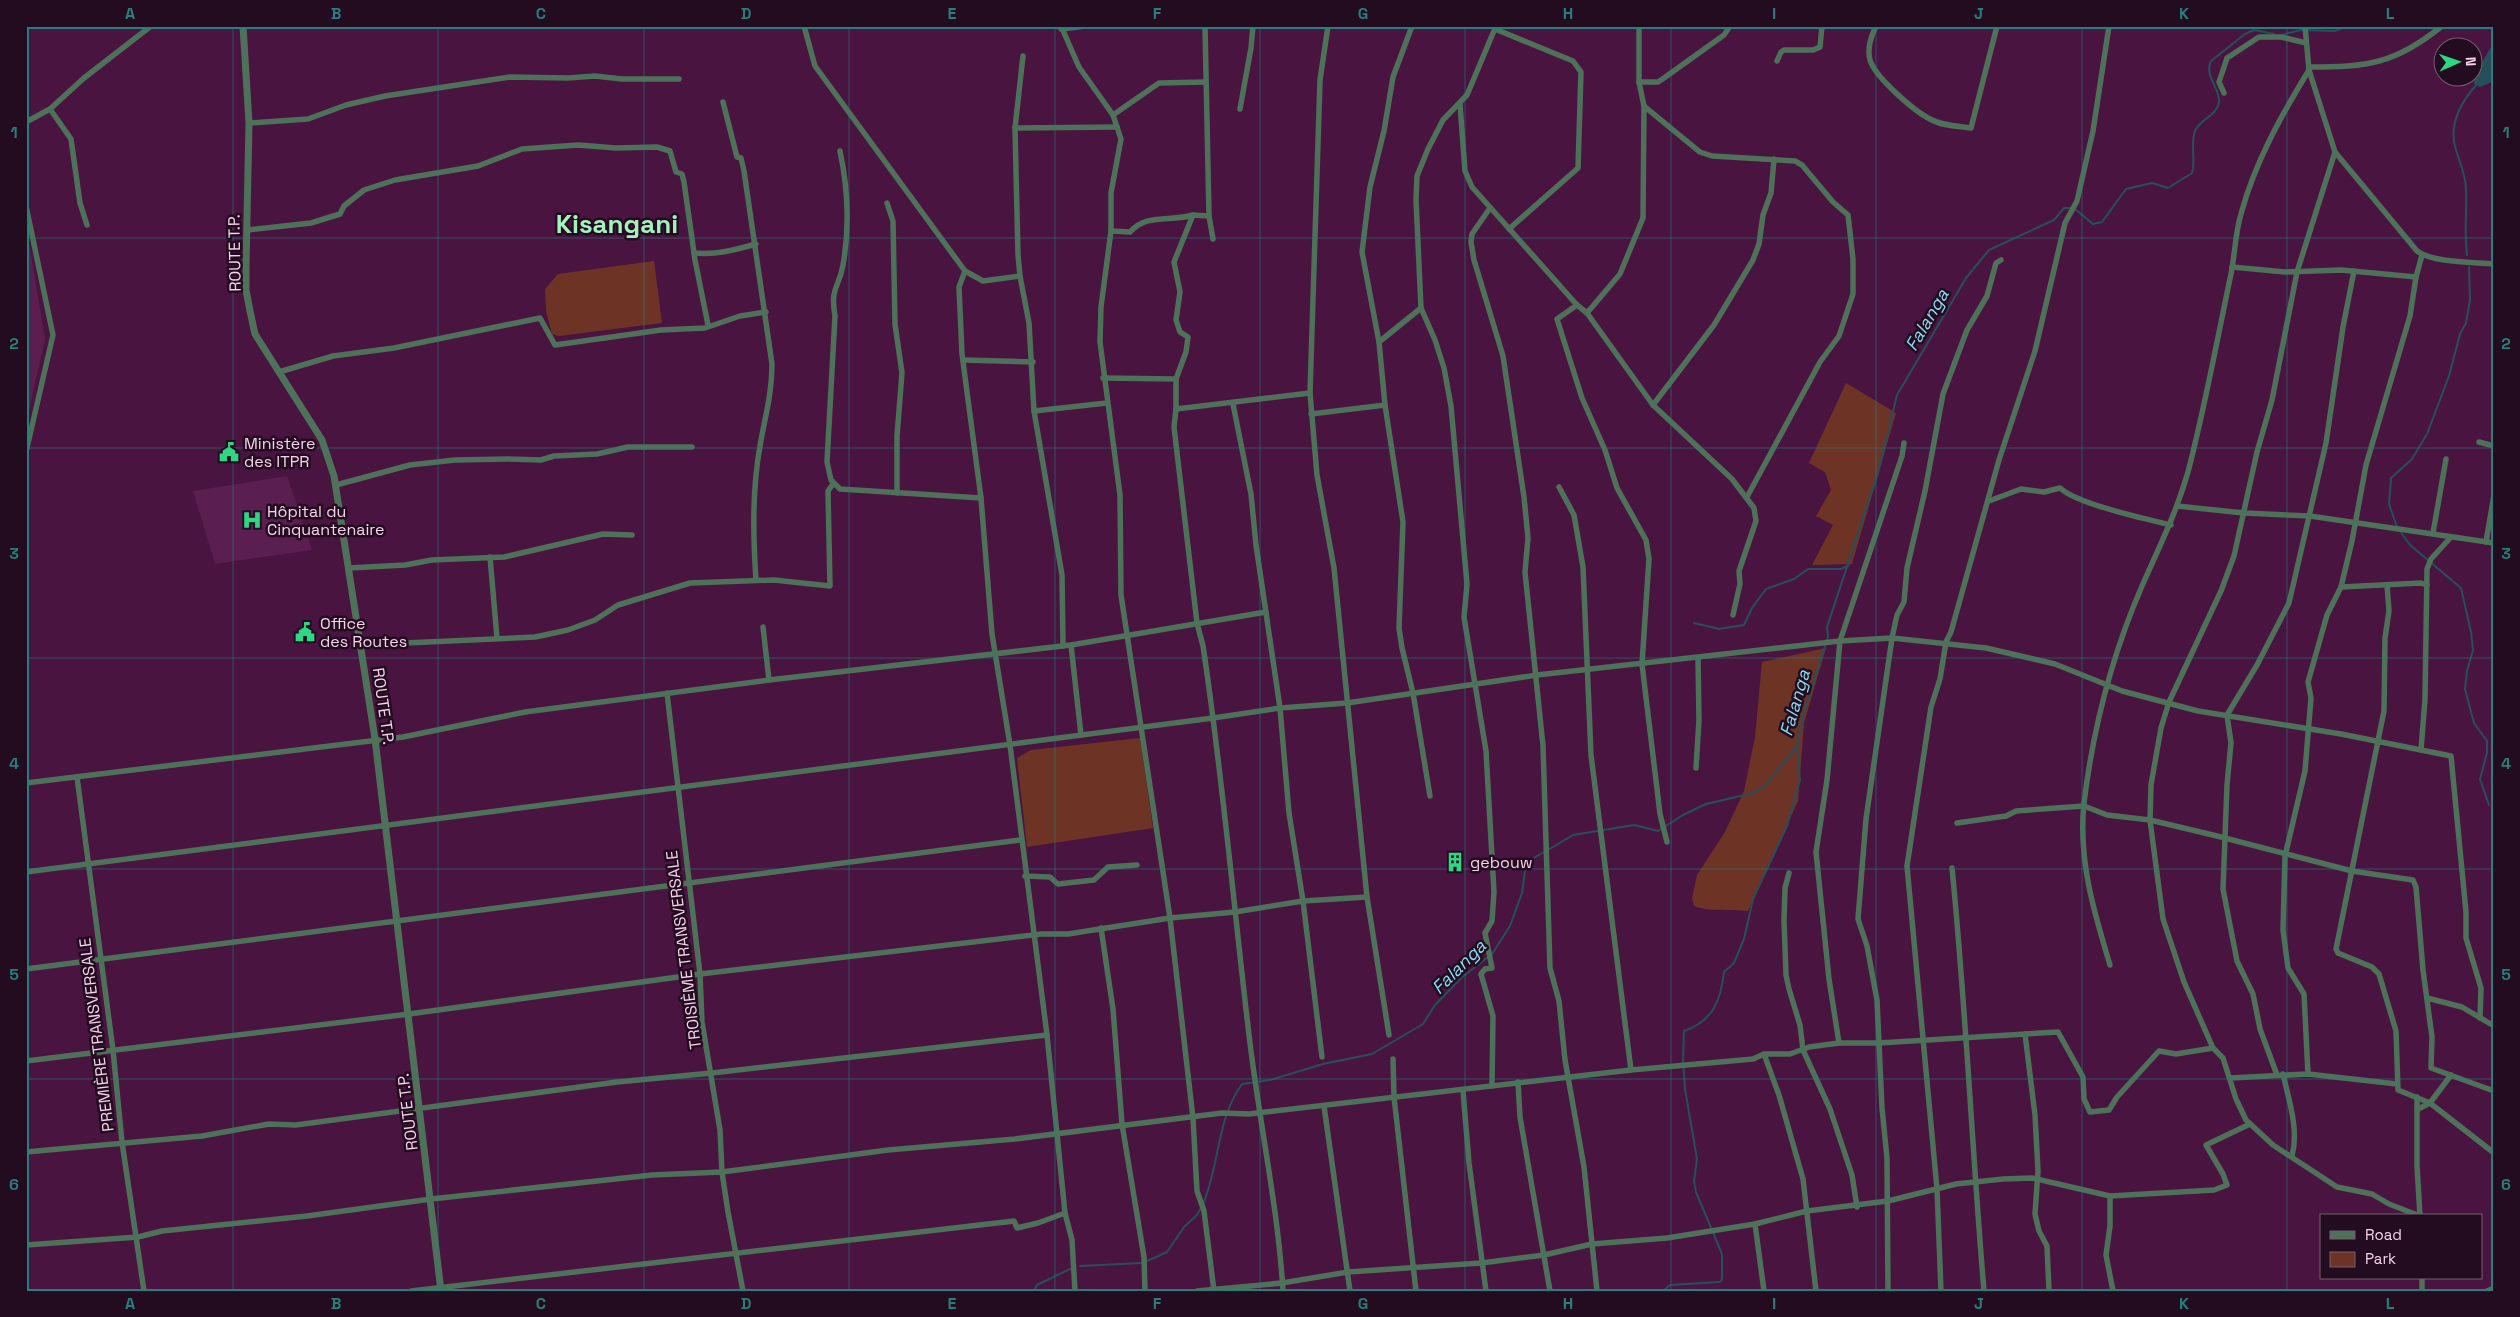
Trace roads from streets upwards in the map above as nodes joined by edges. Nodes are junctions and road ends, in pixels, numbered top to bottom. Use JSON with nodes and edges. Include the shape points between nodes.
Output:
{"nodes":[{"id":1,"x":151,"y":26,"type":"edge"},
{"id":2,"x":243,"y":26,"type":"edge"},
{"id":3,"x":804,"y":26,"type":"edge"},
{"id":4,"x":1086,"y":26,"type":"edge"},
{"id":5,"x":1205,"y":26,"type":"edge"},
{"id":6,"x":1253,"y":26,"type":"edge"},
{"id":7,"x":1328,"y":26,"type":"edge"},
{"id":8,"x":1412,"y":26,"type":"edge"},
{"id":9,"x":1639,"y":26,"type":"edge"},
{"id":10,"x":1730,"y":26,"type":"edge"},
{"id":11,"x":1822,"y":26,"type":"edge"},
{"id":12,"x":1876,"y":26,"type":"edge"},
{"id":13,"x":1997,"y":26,"type":"edge"},
{"id":14,"x":2109,"y":26,"type":"edge"},
{"id":15,"x":2306,"y":26,"type":"edge"},
{"id":16,"x":2442,"y":26,"type":"edge"},
{"id":17,"x":1061,"y":27,"type":"edge"},
{"id":18,"x":1495,"y":28,"type":"edge"},
{"id":19,"x":2306,"y":40,"type":"junction"},
{"id":20,"x":1022,"y":56,"type":"dead end"},
{"id":21,"x":1777,"y":61,"type":"dead end"},
{"id":22,"x":2309,"y":69,"type":"junction"},
{"id":23,"x":679,"y":79,"type":"dead end"},
{"id":24,"x":1205,"y":82,"type":"junction"},
{"id":25,"x":1639,"y":82,"type":"junction"},
{"id":26,"x":2224,"y":93,"type":"dead end"},
{"id":27,"x":723,"y":102,"type":"dead end"},
{"id":28,"x":1460,"y":104,"type":"junction"},
{"id":29,"x":1644,"y":106,"type":"junction"},
{"id":30,"x":50,"y":109,"type":"junction"},
{"id":31,"x":1240,"y":109,"type":"dead end"},
{"id":32,"x":1112,"y":115,"type":"junction"},
{"id":33,"x":26,"y":122,"type":"edge"},
{"id":34,"x":249,"y":123,"type":"junction"},
{"id":35,"x":1117,"y":126,"type":"junction"},
{"id":36,"x":1015,"y":128,"type":"junction"},
{"id":37,"x":840,"y":151,"type":"dead end"},
{"id":38,"x":2335,"y":152,"type":"junction"},
{"id":39,"x":1774,"y":159,"type":"junction"},
{"id":40,"x":887,"y":203,"type":"dead end"},
{"id":41,"x":26,"y":206,"type":"edge"},
{"id":42,"x":1490,"y":208,"type":"junction"},
{"id":43,"x":1193,"y":215,"type":"junction"},
{"id":44,"x":1209,"y":216,"type":"junction"},
{"id":45,"x":87,"y":225,"type":"dead end"},
{"id":46,"x":1509,"y":229,"type":"junction"},
{"id":47,"x":247,"y":230,"type":"junction"},
{"id":48,"x":1111,"y":231,"type":"junction"},
{"id":49,"x":1213,"y":239,"type":"dead end"},
{"id":50,"x":756,"y":244,"type":"junction"},
{"id":51,"x":694,"y":253,"type":"junction"},
{"id":52,"x":2422,"y":255,"type":"junction"},
{"id":53,"x":2002,"y":260,"type":"dead end"},
{"id":54,"x":2494,"y":264,"type":"edge"},
{"id":55,"x":2232,"y":267,"type":"junction"},
{"id":56,"x":966,"y":271,"type":"junction"},
{"id":57,"x":2354,"y":271,"type":"junction"},
{"id":58,"x":2297,"y":272,"type":"junction"},
{"id":59,"x":1020,"y":276,"type":"junction"},
{"id":60,"x":2416,"y":277,"type":"junction"},
{"id":61,"x":1577,"y":305,"type":"junction"},
{"id":62,"x":1421,"y":308,"type":"junction"},
{"id":63,"x":766,"y":312,"type":"junction"},
{"id":64,"x":1587,"y":313,"type":"junction"},
{"id":65,"x":708,"y":325,"type":"junction"},
{"id":66,"x":1379,"y":342,"type":"junction"},
{"id":67,"x":963,"y":360,"type":"junction"},
{"id":68,"x":1033,"y":362,"type":"junction"},
{"id":69,"x":279,"y":372,"type":"junction"},
{"id":70,"x":1103,"y":378,"type":"junction"},
{"id":71,"x":1176,"y":379,"type":"junction"},
{"id":72,"x":1310,"y":393,"type":"junction"},
{"id":73,"x":1107,"y":403,"type":"junction"},
{"id":74,"x":1233,"y":404,"type":"junction"},
{"id":75,"x":1653,"y":405,"type":"junction"},
{"id":76,"x":1385,"y":406,"type":"junction"},
{"id":77,"x":1176,"y":409,"type":"junction"},
{"id":78,"x":1034,"y":411,"type":"junction"},
{"id":79,"x":1311,"y":414,"type":"junction"},
{"id":80,"x":2479,"y":442,"type":"dead end"},
{"id":81,"x":1904,"y":443,"type":"dead end"},
{"id":82,"x":2494,"y":446,"type":"edge"},
{"id":83,"x":692,"y":447,"type":"dead end"},
{"id":84,"x":26,"y":452,"type":"edge"},
{"id":85,"x":2446,"y":458,"type":"dead end"},
{"id":86,"x":833,"y":484,"type":"junction"},
{"id":87,"x":336,"y":485,"type":"junction"},
{"id":88,"x":1559,"y":487,"type":"dead end"},
{"id":89,"x":897,"y":492,"type":"junction"},
{"id":90,"x":2494,"y":495,"type":"edge"},
{"id":91,"x":1748,"y":497,"type":"junction"},
{"id":92,"x":981,"y":498,"type":"junction"},
{"id":93,"x":1989,"y":501,"type":"junction"},
{"id":94,"x":2177,"y":506,"type":"junction"},
{"id":95,"x":2244,"y":513,"type":"junction"},
{"id":96,"x":2310,"y":516,"type":"junction"},
{"id":97,"x":2355,"y":524,"type":"junction"},
{"id":98,"x":2171,"y":525,"type":"junction"},
{"id":99,"x":2433,"y":533,"type":"junction"},
{"id":100,"x":632,"y":535,"type":"dead end"},
{"id":101,"x":2451,"y":537,"type":"junction"},
{"id":102,"x":2486,"y":542,"type":"junction"},
{"id":103,"x":2494,"y":543,"type":"edge"},
{"id":104,"x":490,"y":557,"type":"junction"},
{"id":105,"x":349,"y":568,"type":"junction"},
{"id":106,"x":756,"y":580,"type":"junction"},
{"id":107,"x":2424,"y":584,"type":"junction"},
{"id":108,"x":2387,"y":585,"type":"junction"},
{"id":109,"x":2341,"y":586,"type":"junction"},
{"id":110,"x":1266,"y":612,"type":"junction"},
{"id":111,"x":1733,"y":615,"type":"dead end"},
{"id":112,"x":1197,"y":623,"type":"junction"},
{"id":113,"x":763,"y":627,"type":"dead end"},
{"id":114,"x":1126,"y":637,"type":"junction"},
{"id":115,"x":497,"y":638,"type":"junction"},
{"id":116,"x":1892,"y":638,"type":"junction"},
{"id":117,"x":1840,"y":641,"type":"junction"},
{"id":118,"x":1946,"y":642,"type":"junction"},
{"id":119,"x":361,"y":645,"type":"junction"},
{"id":120,"x":1071,"y":645,"type":"junction"},
{"id":121,"x":1063,"y":646,"type":"junction"},
{"id":122,"x":995,"y":654,"type":"junction"},
{"id":123,"x":1698,"y":658,"type":"junction"},
{"id":124,"x":1642,"y":664,"type":"junction"},
{"id":125,"x":1588,"y":670,"type":"junction"},
{"id":126,"x":1537,"y":674,"type":"junction"},
{"id":127,"x":769,"y":680,"type":"junction"},
{"id":128,"x":1475,"y":684,"type":"junction"},
{"id":129,"x":2107,"y":685,"type":"junction"},
{"id":130,"x":667,"y":693,"type":"junction"},
{"id":131,"x":1412,"y":693,"type":"junction"},
{"id":132,"x":2169,"y":702,"type":"junction"},
{"id":133,"x":1346,"y":703,"type":"junction"},
{"id":134,"x":1280,"y":708,"type":"junction"},
{"id":135,"x":2227,"y":715,"type":"junction"},
{"id":136,"x":1213,"y":718,"type":"junction"},
{"id":137,"x":1142,"y":728,"type":"junction"},
{"id":138,"x":2307,"y":728,"type":"junction"},
{"id":139,"x":1082,"y":736,"type":"junction"},
{"id":140,"x":375,"y":739,"type":"junction"},
{"id":141,"x":2380,"y":743,"type":"junction"},
{"id":142,"x":1010,"y":745,"type":"junction"},
{"id":143,"x":2421,"y":750,"type":"junction"},
{"id":144,"x":1696,"y":768,"type":"dead end"},
{"id":145,"x":77,"y":777,"type":"junction"},
{"id":146,"x":26,"y":783,"type":"edge"},
{"id":147,"x":678,"y":788,"type":"junction"},
{"id":148,"x":1430,"y":796,"type":"dead end"},
{"id":149,"x":2084,"y":806,"type":"junction"},
{"id":150,"x":2150,"y":820,"type":"junction"},
{"id":151,"x":1957,"y":823,"type":"dead end"},
{"id":152,"x":384,"y":826,"type":"junction"},
{"id":153,"x":2225,"y":837,"type":"junction"},
{"id":154,"x":1020,"y":840,"type":"junction"},
{"id":155,"x":1666,"y":842,"type":"dead end"},
{"id":156,"x":2286,"y":852,"type":"junction"},
{"id":157,"x":89,"y":864,"type":"junction"},
{"id":158,"x":1137,"y":865,"type":"dead end"},
{"id":159,"x":1952,"y":868,"type":"dead end"},
{"id":160,"x":2352,"y":871,"type":"junction"},
{"id":161,"x":26,"y":872,"type":"edge"},
{"id":162,"x":1789,"y":873,"type":"dead end"},
{"id":163,"x":1025,"y":876,"type":"junction"},
{"id":164,"x":689,"y":883,"type":"junction"},
{"id":165,"x":1367,"y":897,"type":"junction"},
{"id":166,"x":1303,"y":902,"type":"junction"},
{"id":167,"x":1235,"y":912,"type":"junction"},
{"id":168,"x":1170,"y":918,"type":"junction"},
{"id":169,"x":397,"y":920,"type":"junction"},
{"id":170,"x":1101,"y":928,"type":"junction"},
{"id":171,"x":1034,"y":937,"type":"junction"},
{"id":172,"x":100,"y":959,"type":"junction"},
{"id":173,"x":2110,"y":965,"type":"dead end"},
{"id":174,"x":26,"y":969,"type":"edge"},
{"id":175,"x":700,"y":974,"type":"junction"},
{"id":176,"x":2427,"y":998,"type":"junction"},
{"id":177,"x":409,"y":1014,"type":"junction"},
{"id":178,"x":2480,"y":1018,"type":"junction"},
{"id":179,"x":2494,"y":1026,"type":"edge"},
{"id":180,"x":2025,"y":1034,"type":"junction"},
{"id":181,"x":1047,"y":1035,"type":"junction"},
{"id":182,"x":1389,"y":1035,"type":"dead end"},
{"id":183,"x":1967,"y":1037,"type":"junction"},
{"id":184,"x":1923,"y":1039,"type":"junction"},
{"id":185,"x":1879,"y":1043,"type":"junction"},
{"id":186,"x":1839,"y":1044,"type":"junction"},
{"id":187,"x":2213,"y":1048,"type":"junction"},
{"id":188,"x":113,"y":1050,"type":"junction"},
{"id":189,"x":1803,"y":1050,"type":"junction"},
{"id":190,"x":1764,"y":1054,"type":"junction"},
{"id":191,"x":1322,"y":1057,"type":"dead end"},
{"id":192,"x":1393,"y":1059,"type":"dead end"},
{"id":193,"x":26,"y":1061,"type":"edge"},
{"id":194,"x":1631,"y":1070,"type":"junction"},
{"id":195,"x":712,"y":1073,"type":"junction"},
{"id":196,"x":2280,"y":1074,"type":"junction"},
{"id":197,"x":2308,"y":1074,"type":"junction"},
{"id":198,"x":2451,"y":1075,"type":"junction"},
{"id":199,"x":1568,"y":1077,"type":"junction"},
{"id":200,"x":2230,"y":1078,"type":"junction"},
{"id":201,"x":1518,"y":1082,"type":"junction"},
{"id":202,"x":2397,"y":1084,"type":"junction"},
{"id":203,"x":1492,"y":1086,"type":"junction"},
{"id":204,"x":1463,"y":1091,"type":"junction"},
{"id":205,"x":2494,"y":1091,"type":"edge"},
{"id":206,"x":1394,"y":1097,"type":"junction"},
{"id":207,"x":2417,"y":1097,"type":"junction"},
{"id":208,"x":2430,"y":1103,"type":"junction"},
{"id":209,"x":1324,"y":1106,"type":"junction"},
{"id":210,"x":420,"y":1107,"type":"junction"},
{"id":211,"x":2418,"y":1109,"type":"junction"},
{"id":212,"x":1260,"y":1113,"type":"junction"},
{"id":213,"x":1193,"y":1118,"type":"junction"},
{"id":214,"x":1122,"y":1124,"type":"junction"},
{"id":215,"x":2250,"y":1124,"type":"junction"},
{"id":216,"x":1056,"y":1132,"type":"junction"},
{"id":217,"x":122,"y":1142,"type":"junction"},
{"id":218,"x":26,"y":1152,"type":"edge"},
{"id":219,"x":2494,"y":1152,"type":"edge"},
{"id":220,"x":2292,"y":1156,"type":"junction"},
{"id":221,"x":722,"y":1172,"type":"junction"},
{"id":222,"x":2035,"y":1179,"type":"junction"},
{"id":223,"x":1975,"y":1183,"type":"junction"},
{"id":224,"x":1937,"y":1189,"type":"junction"},
{"id":225,"x":2110,"y":1196,"type":"junction"},
{"id":226,"x":431,"y":1199,"type":"junction"},
{"id":227,"x":1888,"y":1201,"type":"junction"},
{"id":228,"x":1857,"y":1207,"type":"junction"},
{"id":229,"x":1807,"y":1211,"type":"junction"},
{"id":230,"x":1065,"y":1213,"type":"junction"},
{"id":231,"x":2415,"y":1214,"type":"edge"},
{"id":232,"x":2420,"y":1214,"type":"edge"},
{"id":233,"x":1755,"y":1224,"type":"junction"},
{"id":234,"x":138,"y":1237,"type":"junction"},
{"id":235,"x":1592,"y":1244,"type":"junction"},
{"id":236,"x":26,"y":1245,"type":"edge"},
{"id":237,"x":736,"y":1254,"type":"junction"},
{"id":238,"x":1544,"y":1255,"type":"junction"},
{"id":239,"x":1482,"y":1264,"type":"junction"},
{"id":240,"x":1414,"y":1267,"type":"junction"},
{"id":241,"x":1348,"y":1272,"type":"junction"},
{"id":242,"x":1282,"y":1283,"type":"junction"},
{"id":243,"x":2494,"y":1288,"type":"edge"},
{"id":244,"x":441,"y":1289,"type":"edge"},
{"id":245,"x":1214,"y":1290,"type":"edge"},
{"id":246,"x":144,"y":1291,"type":"edge"},
{"id":247,"x":411,"y":1291,"type":"edge"},
{"id":248,"x":743,"y":1291,"type":"edge"},
{"id":249,"x":1075,"y":1291,"type":"edge"},
{"id":250,"x":1145,"y":1291,"type":"edge"},
{"id":251,"x":1197,"y":1291,"type":"edge"},
{"id":252,"x":1283,"y":1291,"type":"edge"},
{"id":253,"x":1350,"y":1291,"type":"edge"},
{"id":254,"x":1416,"y":1291,"type":"edge"},
{"id":255,"x":1486,"y":1291,"type":"edge"},
{"id":256,"x":1550,"y":1291,"type":"edge"},
{"id":257,"x":1598,"y":1291,"type":"edge"},
{"id":258,"x":1764,"y":1291,"type":"edge"},
{"id":259,"x":1816,"y":1291,"type":"edge"},
{"id":260,"x":1888,"y":1291,"type":"edge"},
{"id":261,"x":1941,"y":1291,"type":"edge"},
{"id":262,"x":1984,"y":1291,"type":"edge"},
{"id":263,"x":2049,"y":1291,"type":"edge"},
{"id":264,"x":2113,"y":1291,"type":"edge"},
{"id":265,"x":2487,"y":1291,"type":"edge"}],
"edges":[{"from":1,"to":30,"type":"street"},
{"from":2,"to":34,"type":"street","name":"ROUTE T.P."},
{"from":3,"to":56,"type":"street","via":[[815,66]]},
{"from":4,"to":17,"type":"street"},
{"from":5,"to":24,"type":"street"},
{"from":6,"to":31,"type":"street"},
{"from":7,"to":72,"type":"street","via":[[1320,80]]},
{"from":8,"to":66,"type":"street","via":[[1393,77],[1364,231],[1362,252]]},
{"from":9,"to":25,"type":"street"},
{"from":10,"to":25,"type":"street","via":[[1724,35],[1658,82]]},
{"from":11,"to":21,"type":"street","via":[[1820,47],[1784,50]]},
{"from":12,"to":13,"type":"street","via":[[1869,48],[1870,61],[1879,75],[1932,120],[1971,128]]},
{"from":14,"to":93,"type":"street","via":[[2091,139],[2077,201],[2066,223],[2034,351]]},
{"from":15,"to":19,"type":"street"},
{"from":16,"to":22,"type":"street","via":[[2418,45],[2378,62]]},
{"from":17,"to":32,"type":"street","via":[[1079,67]]},
{"from":18,"to":28,"type":"street","via":[[1472,84]]},
{"from":18,"to":46,"type":"street","via":[[1574,61],[1581,72],[1578,168]]},
{"from":19,"to":22,"type":"street"},
{"from":19,"to":26,"type":"street","via":[[2270,36],[2250,41],[2227,58],[2219,82]]},
{"from":20,"to":36,"type":"street"},
{"from":22,"to":38,"type":"street"},
{"from":22,"to":55,"type":"street","via":[[2262,154],[2241,214]]},
{"from":23,"to":34,"type":"street","via":[[510,77],[385,96],[346,105],[308,119]]},
{"from":24,"to":32,"type":"street","via":[[1159,83]]},
{"from":24,"to":44,"type":"street"},
{"from":25,"to":29,"type":"street"},
{"from":27,"to":50,"type":"street","via":[[736,157],[741,158]]},
{"from":28,"to":42,"type":"street","via":[[1464,171],[1472,187]]},
{"from":28,"to":62,"type":"street","via":[[1443,120],[1417,176],[1416,232]]},
{"from":29,"to":39,"type":"street","via":[[1700,152],[1712,156]]},
{"from":29,"to":64,"type":"street","via":[[1643,218],[1620,274]]},
{"from":30,"to":33,"type":"street"},
{"from":30,"to":45,"type":"street","via":[[71,139],[80,203]]},
{"from":32,"to":35,"type":"street"},
{"from":34,"to":47,"type":"street","name":"ROUTE T.P."},
{"from":35,"to":36,"type":"street"},
{"from":35,"to":48,"type":"street","via":[[1121,139],[1111,193]]},
{"from":36,"to":59,"type":"street"},
{"from":37,"to":86,"type":"street","via":[[849,221],[843,267],[832,299],[835,316],[827,462]]},
{"from":38,"to":52,"type":"street"},
{"from":38,"to":58,"type":"street"},
{"from":39,"to":75,"type":"street","via":[[1771,193],[1753,260],[1714,325]]},
{"from":39,"to":91,"type":"street","via":[[1802,165],[1848,216],[1854,259],[1853,294],[1839,336],[1820,362]]},
{"from":40,"to":89,"type":"street","via":[[893,220],[895,333],[902,373]]},
{"from":41,"to":84,"type":"street","via":[[53,336]]},
{"from":42,"to":46,"type":"street"},
{"from":42,"to":126,"type":"street","via":[[1472,234],[1471,242],[1503,356],[1518,443],[1528,538],[1525,572]]},
{"from":43,"to":44,"type":"street"},
{"from":43,"to":48,"type":"street","via":[[1149,220],[1136,224],[1130,232]]},
{"from":43,"to":71,"type":"street","via":[[1174,262],[1180,292],[1176,320],[1180,332],[1188,337]]},
{"from":44,"to":49,"type":"street"},
{"from":46,"to":61,"type":"street"},
{"from":47,"to":51,"type":"street","via":[[310,223],[340,214],[364,190],[395,180],[478,166],[517,150],[578,145],[657,147],[670,151],[676,172],[682,174]]},
{"from":47,"to":69,"type":"street","name":"ROUTE T.P.","via":[[246,290],[255,334]]},
{"from":48,"to":70,"type":"street","via":[[1100,307]]},
{"from":50,"to":51,"type":"street","via":[[728,249],[724,253]]},
{"from":50,"to":63,"type":"street"},
{"from":51,"to":65,"type":"street"},
{"from":52,"to":54,"type":"street"},
{"from":52,"to":60,"type":"street"},
{"from":53,"to":116,"type":"street","via":[[1996,263],[1987,296],[1967,330],[1942,394],[1907,568],[1904,602],[1897,615]]},
{"from":55,"to":58,"type":"street"},
{"from":55,"to":94,"type":"street","via":[[2188,470]]},
{"from":56,"to":59,"type":"street","via":[[983,281]]},
{"from":56,"to":67,"type":"street","via":[[959,288]]},
{"from":57,"to":58,"type":"street"},
{"from":57,"to":60,"type":"street"},
{"from":57,"to":96,"type":"street","via":[[2342,327],[2326,442]]},
{"from":58,"to":95,"type":"street","via":[[2272,400]]},
{"from":59,"to":68,"type":"street"},
{"from":60,"to":97,"type":"street","via":[[2410,316],[2366,466]]},
{"from":61,"to":64,"type":"street"},
{"from":61,"to":124,"type":"street","via":[[1557,320],[1582,398],[1605,450],[1617,488],[1646,540],[1649,560]]},
{"from":62,"to":66,"type":"street"},
{"from":62,"to":128,"type":"street","via":[[1444,368],[1451,406],[1467,584],[1464,617]]},
{"from":63,"to":65,"type":"street"},
{"from":63,"to":106,"type":"street","via":[[772,390],[756,472],[752,532]]},
{"from":64,"to":75,"type":"street"},
{"from":65,"to":69,"type":"street","via":[[705,328],[661,330],[555,345],[540,318],[394,348],[333,356]]},
{"from":66,"to":76,"type":"street"},
{"from":67,"to":68,"type":"street"},
{"from":67,"to":92,"type":"street"},
{"from":68,"to":78,"type":"street"},
{"from":69,"to":87,"type":"street","name":"ROUTE T.P.","via":[[322,440]]},
{"from":70,"to":71,"type":"street"},
{"from":70,"to":73,"type":"street"},
{"from":71,"to":77,"type":"street"},
{"from":72,"to":74,"type":"street"},
{"from":72,"to":79,"type":"street"},
{"from":73,"to":78,"type":"street"},
{"from":73,"to":114,"type":"street","via":[[1120,495],[1120,571]]},
{"from":74,"to":77,"type":"street"},
{"from":74,"to":110,"type":"street","via":[[1251,494]]},
{"from":75,"to":91,"type":"street"},
{"from":76,"to":79,"type":"street"},
{"from":76,"to":131,"type":"street","via":[[1403,522],[1399,628]]},
{"from":77,"to":112,"type":"street","via":[[1175,452]]},
{"from":78,"to":121,"type":"street","via":[[1062,575]]},
{"from":79,"to":133,"type":"street","via":[[1317,475],[1334,568]]},
{"from":80,"to":82,"type":"street"},
{"from":81,"to":117,"type":"street"},
{"from":83,"to":87,"type":"street","via":[[628,447],[541,460],[455,460],[410,465]]},
{"from":85,"to":99,"type":"street"},
{"from":86,"to":89,"type":"street","via":[[840,489]]},
{"from":86,"to":106,"type":"street","via":[[828,491],[830,586]]},
{"from":87,"to":105,"type":"street","name":"ROUTE T.P."},
{"from":88,"to":125,"type":"street","via":[[1574,515],[1582,558]]},
{"from":89,"to":92,"type":"street"},
{"from":90,"to":102,"type":"street"},
{"from":91,"to":111,"type":"street","via":[[1756,521],[1739,571],[1740,584]]},
{"from":92,"to":122,"type":"street"},
{"from":93,"to":98,"type":"street","via":[[2021,489],[2044,492],[2060,488],[2090,502]]},
{"from":93,"to":118,"type":"street"},
{"from":94,"to":95,"type":"street"},
{"from":94,"to":98,"type":"street"},
{"from":95,"to":96,"type":"street"},
{"from":95,"to":132,"type":"street","via":[[2234,556],[2221,591]]},
{"from":96,"to":97,"type":"street"},
{"from":96,"to":135,"type":"street","via":[[2289,604]]},
{"from":97,"to":99,"type":"street"},
{"from":97,"to":109,"type":"street"},
{"from":98,"to":129,"type":"street","via":[[2142,587]]},
{"from":99,"to":101,"type":"street"},
{"from":100,"to":104,"type":"street","via":[[603,534],[504,557]]},
{"from":101,"to":102,"type":"street"},
{"from":101,"to":107,"type":"street","via":[[2430,561]]},
{"from":102,"to":103,"type":"street"},
{"from":104,"to":105,"type":"street"},
{"from":104,"to":115,"type":"street"},
{"from":105,"to":119,"type":"street","name":"ROUTE T.P."},
{"from":106,"to":115,"type":"street","via":[[672,587],[618,605],[595,620],[568,630],[535,637]]},
{"from":107,"to":108,"type":"street"},
{"from":107,"to":143,"type":"street","via":[[2426,699]]},
{"from":108,"to":109,"type":"street"},
{"from":108,"to":141,"type":"street","via":[[2389,611]]},
{"from":109,"to":138,"type":"street","via":[[2327,615],[2308,682],[2311,698]]},
{"from":110,"to":112,"type":"street"},
{"from":110,"to":134,"type":"street"},
{"from":112,"to":114,"type":"street"},
{"from":112,"to":136,"type":"street"},
{"from":113,"to":127,"type":"street"},
{"from":114,"to":120,"type":"street"},
{"from":114,"to":137,"type":"street"},
{"from":115,"to":119,"type":"street"},
{"from":116,"to":117,"type":"street"},
{"from":116,"to":118,"type":"street"},
{"from":116,"to":185,"type":"street","via":[[1866,819],[1858,919],[1867,946],[1877,1000]]},
{"from":117,"to":123,"type":"street"},
{"from":117,"to":186,"type":"street","via":[[1827,780],[1816,852]]},
{"from":118,"to":129,"type":"street","via":[[2055,664]]},
{"from":118,"to":184,"type":"street","via":[[1931,707],[1907,866]]},
{"from":119,"to":140,"type":"street","name":"ROUTE T.P."},
{"from":120,"to":121,"type":"street"},
{"from":120,"to":139,"type":"street"},
{"from":121,"to":122,"type":"street"},
{"from":122,"to":127,"type":"street"},
{"from":122,"to":142,"type":"street"},
{"from":123,"to":124,"type":"street"},
{"from":123,"to":144,"type":"street"},
{"from":124,"to":125,"type":"street"},
{"from":124,"to":155,"type":"street"},
{"from":125,"to":126,"type":"street"},
{"from":125,"to":194,"type":"street","via":[[1591,755]]},
{"from":126,"to":128,"type":"street"},
{"from":126,"to":199,"type":"street","via":[[1550,968],[1559,1001]]},
{"from":127,"to":130,"type":"street"},
{"from":128,"to":131,"type":"street"},
{"from":128,"to":203,"type":"street","via":[[1486,751],[1494,892],[1492,921],[1486,933],[1492,968],[1485,969],[1482,974],[1493,1016]]},
{"from":129,"to":132,"type":"street"},
{"from":129,"to":149,"type":"street","via":[[2097,723]]},
{"from":130,"to":140,"type":"street","via":[[525,712],[403,737]]},
{"from":130,"to":147,"type":"street","name":"TROISIÈME TRANSVERSALE"},
{"from":131,"to":133,"type":"street"},
{"from":131,"to":148,"type":"street"},
{"from":132,"to":135,"type":"street"},
{"from":132,"to":150,"type":"street","via":[[2155,761]]},
{"from":133,"to":134,"type":"street"},
{"from":133,"to":165,"type":"street"},
{"from":134,"to":136,"type":"street"},
{"from":134,"to":166,"type":"street","via":[[1289,813]]},
{"from":135,"to":138,"type":"street"},
{"from":135,"to":153,"type":"street","via":[[2231,743]]},
{"from":136,"to":137,"type":"street"},
{"from":136,"to":167,"type":"street","via":[[1227,819]]},
{"from":137,"to":139,"type":"street"},
{"from":137,"to":168,"type":"street"},
{"from":138,"to":141,"type":"street"},
{"from":138,"to":156,"type":"street","via":[[2305,771]]},
{"from":139,"to":142,"type":"street"},
{"from":140,"to":145,"type":"street"},
{"from":140,"to":152,"type":"street","name":"ROUTE T.P."},
{"from":141,"to":143,"type":"street"},
{"from":141,"to":160,"type":"street"},
{"from":142,"to":147,"type":"street"},
{"from":142,"to":154,"type":"street"},
{"from":143,"to":178,"type":"street","via":[[2451,756],[2466,938],[2481,988]]},
{"from":145,"to":146,"type":"street"},
{"from":145,"to":157,"type":"street","name":"PREMIÈRE TRANSVERSALE"},
{"from":147,"to":152,"type":"street"},
{"from":147,"to":164,"type":"street","name":"TROISIÈME TRANSVERSALE"},
{"from":149,"to":150,"type":"street","via":[[2107,815]]},
{"from":149,"to":151,"type":"street","via":[[2016,811],[2006,816]]},
{"from":149,"to":173,"type":"street","via":[[2083,856],[2089,896]]},
{"from":150,"to":153,"type":"street"},
{"from":150,"to":187,"type":"street","via":[[2163,918],[2184,982]]},
{"from":152,"to":157,"type":"street"},
{"from":152,"to":169,"type":"street","name":"ROUTE T.P."},
{"from":153,"to":156,"type":"street"},
{"from":153,"to":196,"type":"street","via":[[2223,889],[2237,961],[2253,994],[2260,1029]]},
{"from":154,"to":163,"type":"street"},
{"from":154,"to":164,"type":"street"},
{"from":156,"to":160,"type":"street"},
{"from":156,"to":197,"type":"street","via":[[2283,930],[2288,968],[2304,994]]},
{"from":157,"to":161,"type":"street"},
{"from":157,"to":172,"type":"street","name":"PREMIÈRE TRANSVERSALE"},
{"from":158,"to":163,"type":"street","via":[[1104,868],[1094,880],[1086,882],[1058,884],[1050,876]]},
{"from":159,"to":183,"type":"street"},
{"from":160,"to":176,"type":"street","via":[[2413,880]]},
{"from":160,"to":202,"type":"street","via":[[2336,949],[2338,954],[2375,968],[2379,974],[2396,1031]]},
{"from":162,"to":189,"type":"street","via":[[1784,920],[1786,975],[1800,1025]]},
{"from":163,"to":171,"type":"street"},
{"from":164,"to":169,"type":"street"},
{"from":164,"to":175,"type":"street","name":"TROISIÈME TRANSVERSALE"},
{"from":165,"to":166,"type":"street"},
{"from":165,"to":182,"type":"street"},
{"from":166,"to":167,"type":"street"},
{"from":166,"to":191,"type":"street"},
{"from":167,"to":168,"type":"street"},
{"from":167,"to":212,"type":"street"},
{"from":168,"to":170,"type":"street"},
{"from":168,"to":213,"type":"street"},
{"from":169,"to":172,"type":"street"},
{"from":169,"to":177,"type":"street","name":"ROUTE T.P."},
{"from":170,"to":171,"type":"street"},
{"from":170,"to":214,"type":"street","via":[[1113,1009]]},
{"from":171,"to":175,"type":"street"},
{"from":171,"to":181,"type":"street"},
{"from":172,"to":174,"type":"street"},
{"from":172,"to":188,"type":"street","name":"PREMIÈRE TRANSVERSALE"},
{"from":175,"to":177,"type":"street"},
{"from":175,"to":195,"type":"street","name":"TROISIÈME TRANSVERSALE","via":[[702,1022]]},
{"from":176,"to":178,"type":"street","via":[[2462,1007]]},
{"from":176,"to":198,"type":"street","via":[[2432,1037],[2431,1068]]},
{"from":177,"to":188,"type":"street"},
{"from":177,"to":210,"type":"street","name":"ROUTE T.P."},
{"from":178,"to":179,"type":"street"},
{"from":180,"to":183,"type":"street"},
{"from":180,"to":187,"type":"street","via":[[2060,1033],[2083,1077],[2084,1099],[2090,1112],[2109,1110],[2117,1096],[2159,1051],[2176,1054]]},
{"from":180,"to":222,"type":"street","via":[[2035,1115],[2038,1171]]},
{"from":181,"to":195,"type":"street"},
{"from":181,"to":216,"type":"street"},
{"from":183,"to":184,"type":"street"},
{"from":183,"to":223,"type":"street"},
{"from":184,"to":185,"type":"street"},
{"from":184,"to":224,"type":"street"},
{"from":185,"to":186,"type":"street"},
{"from":185,"to":227,"type":"street"},
{"from":186,"to":189,"type":"street"},
{"from":187,"to":200,"type":"street","via":[[2222,1058]]},
{"from":188,"to":193,"type":"street"},
{"from":188,"to":217,"type":"street","name":"PREMIÈRE TRANSVERSALE"},
{"from":189,"to":190,"type":"street","via":[[1790,1054]]},
{"from":189,"to":228,"type":"street","via":[[1830,1109],[1852,1175]]},
{"from":190,"to":194,"type":"street","via":[[1752,1060]]},
{"from":190,"to":229,"type":"street","via":[[1799,1161]]},
{"from":192,"to":206,"type":"street"},
{"from":194,"to":199,"type":"street"},
{"from":195,"to":210,"type":"street"},
{"from":195,"to":221,"type":"street","name":"TROISIÈME TRANSVERSALE"},
{"from":196,"to":197,"type":"street"},
{"from":196,"to":200,"type":"street"},
{"from":196,"to":220,"type":"street","via":[[2293,1121],[2295,1142]]},
{"from":197,"to":202,"type":"street"},
{"from":198,"to":205,"type":"street"},
{"from":198,"to":208,"type":"street"},
{"from":199,"to":201,"type":"street"},
{"from":199,"to":235,"type":"street","via":[[1584,1167]]},
{"from":200,"to":215,"type":"street","via":[[2236,1099]]},
{"from":201,"to":203,"type":"street"},
{"from":201,"to":238,"type":"street","via":[[1520,1118]]},
{"from":202,"to":207,"type":"street","via":[[2398,1090]]},
{"from":203,"to":204,"type":"street"},
{"from":204,"to":206,"type":"street"},
{"from":204,"to":239,"type":"street"},
{"from":206,"to":209,"type":"street"},
{"from":206,"to":240,"type":"street"},
{"from":207,"to":208,"type":"street"},
{"from":207,"to":211,"type":"street"},
{"from":208,"to":211,"type":"street"},
{"from":208,"to":219,"type":"street"},
{"from":209,"to":212,"type":"street"},
{"from":209,"to":241,"type":"street"},
{"from":210,"to":217,"type":"street","via":[[296,1125],[269,1124],[202,1136]]},
{"from":210,"to":226,"type":"street","name":"ROUTE T.P."},
{"from":211,"to":232,"type":"street"},
{"from":212,"to":213,"type":"street","via":[[1236,1116],[1222,1113]]},
{"from":212,"to":242,"type":"street"},
{"from":213,"to":214,"type":"street"},
{"from":213,"to":245,"type":"street","via":[[1197,1191],[1204,1212]]},
{"from":214,"to":216,"type":"street"},
{"from":214,"to":250,"type":"street","via":[[1144,1257]]},
{"from":215,"to":220,"type":"street","via":[[2273,1145]]},
{"from":215,"to":225,"type":"street","via":[[2206,1146],[2227,1185],[2214,1190]]},
{"from":216,"to":221,"type":"street"},
{"from":216,"to":230,"type":"street"},
{"from":217,"to":218,"type":"street"},
{"from":217,"to":234,"type":"street","name":"PREMIÈRE TRANSVERSALE"},
{"from":220,"to":231,"type":"street","via":[[2337,1187],[2372,1194]]},
{"from":221,"to":226,"type":"street","via":[[652,1175]]},
{"from":221,"to":237,"type":"street","name":"TROISIÈME TRANSVERSALE"},
{"from":222,"to":223,"type":"street"},
{"from":222,"to":225,"type":"street"},
{"from":222,"to":263,"type":"street","via":[[2035,1214],[2047,1246]]},
{"from":223,"to":224,"type":"street"},
{"from":223,"to":262,"type":"street"},
{"from":224,"to":227,"type":"street"},
{"from":224,"to":261,"type":"street"},
{"from":225,"to":264,"type":"street","via":[[2106,1255]]},
{"from":226,"to":234,"type":"street"},
{"from":226,"to":244,"type":"street","name":"ROUTE T.P."},
{"from":227,"to":228,"type":"street"},
{"from":227,"to":260,"type":"street"},
{"from":228,"to":229,"type":"street"},
{"from":229,"to":233,"type":"street"},
{"from":229,"to":259,"type":"street"},
{"from":230,"to":237,"type":"street","via":[[1017,1228],[1014,1221]]},
{"from":230,"to":249,"type":"street","via":[[1072,1240]]},
{"from":233,"to":235,"type":"street","via":[[1667,1238]]},
{"from":233,"to":258,"type":"street"},
{"from":234,"to":236,"type":"street"},
{"from":234,"to":246,"type":"street","name":"PREMIÈRE TRANSVERSALE"},
{"from":235,"to":238,"type":"street"},
{"from":235,"to":257,"type":"street"},
{"from":237,"to":244,"type":"street"},
{"from":237,"to":248,"type":"street","name":"TROISIÈME TRANSVERSALE"},
{"from":238,"to":239,"type":"street"},
{"from":238,"to":256,"type":"street"},
{"from":239,"to":240,"type":"street"},
{"from":239,"to":255,"type":"street"},
{"from":240,"to":241,"type":"street"},
{"from":240,"to":254,"type":"street"},
{"from":241,"to":242,"type":"street"},
{"from":241,"to":253,"type":"street"},
{"from":242,"to":245,"type":"street"},
{"from":242,"to":252,"type":"street"},
{"from":243,"to":265,"type":"street"},
{"from":244,"to":247,"type":"street"},
{"from":245,"to":251,"type":"street"}]}
